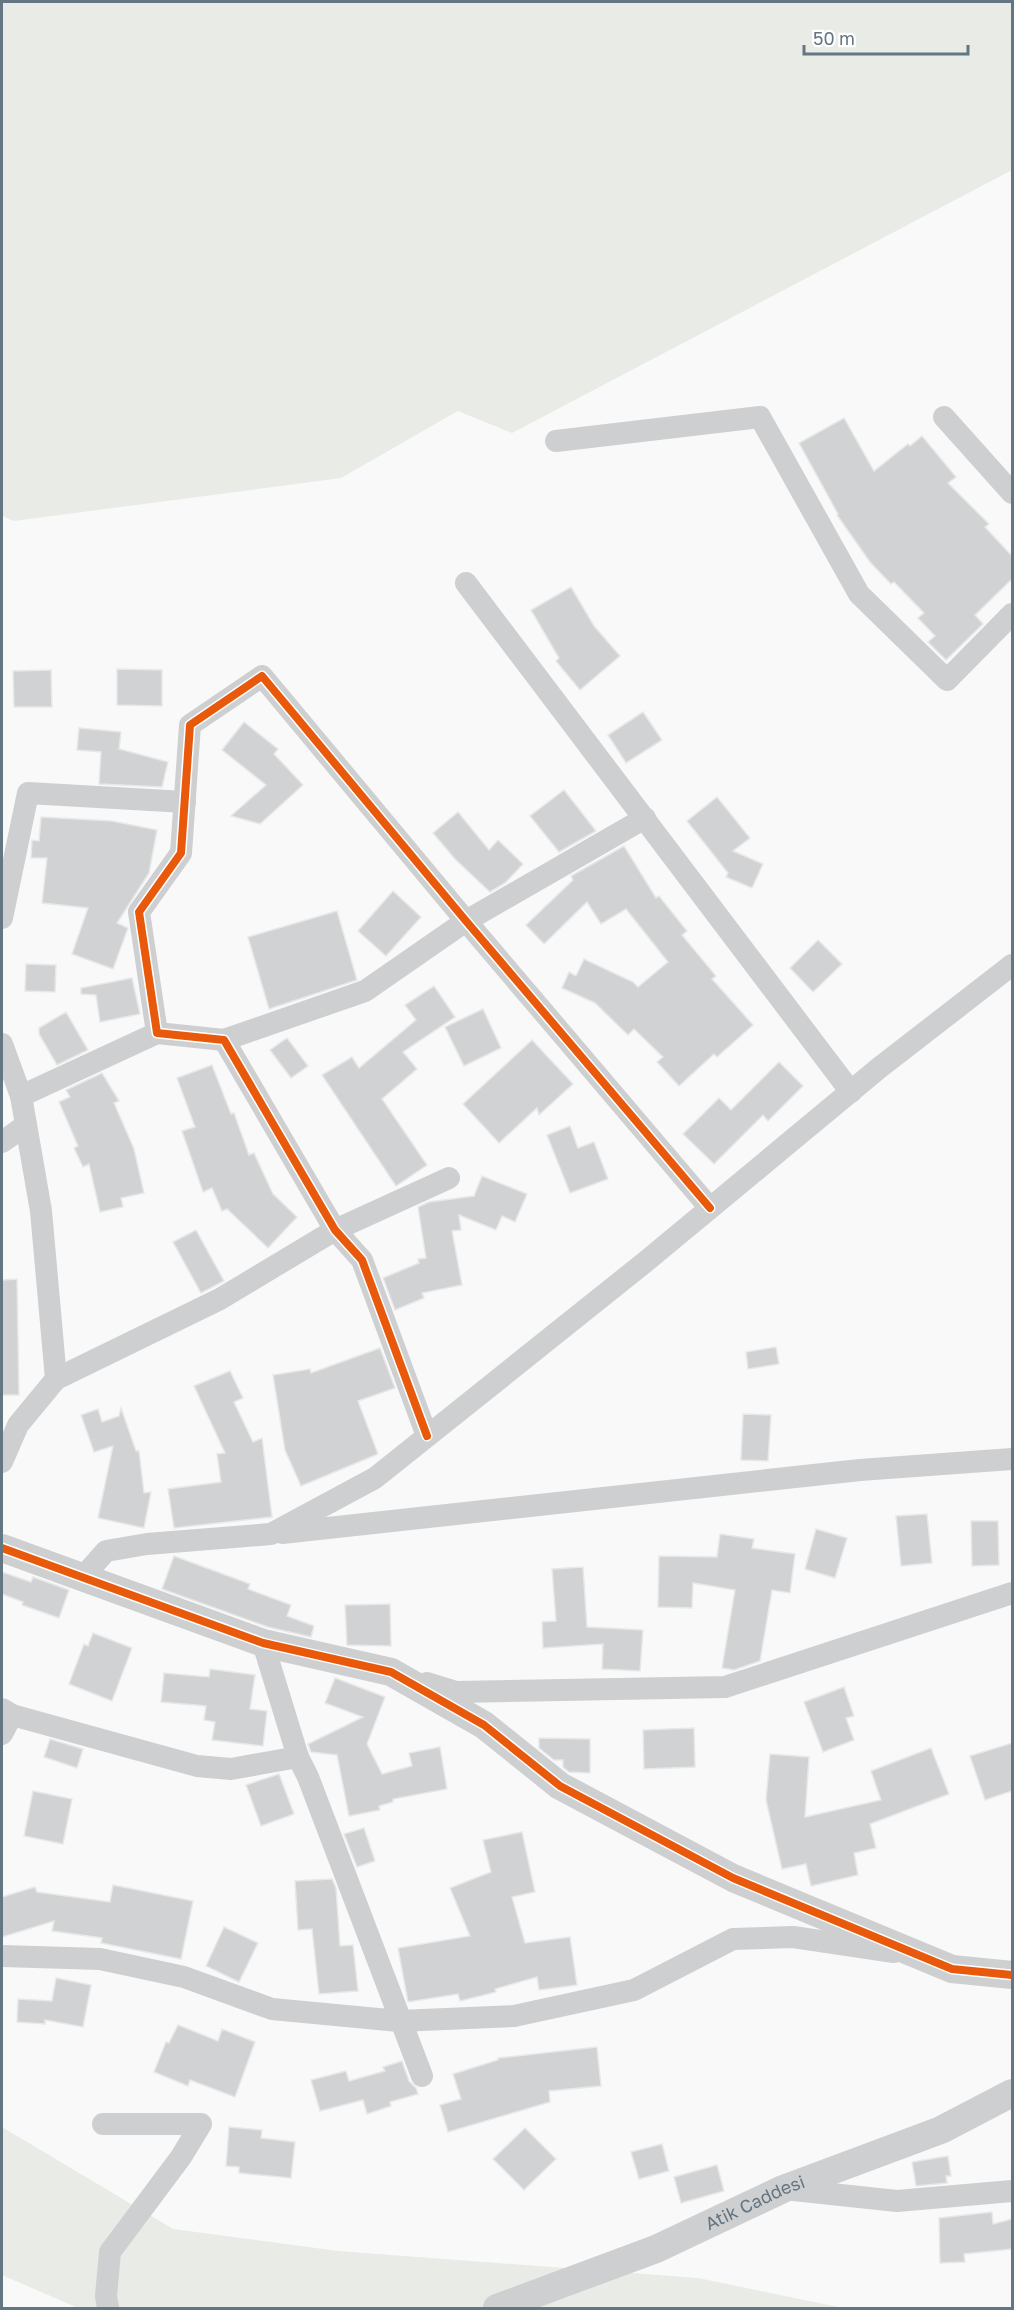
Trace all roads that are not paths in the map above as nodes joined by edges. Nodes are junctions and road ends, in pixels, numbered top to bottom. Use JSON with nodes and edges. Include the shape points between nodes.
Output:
{"nodes":[{"id":1,"x":944,"y":417,"type":"dead end"},
{"id":2,"x":556,"y":441,"type":"dead end"},
{"id":3,"x":1012,"y":493,"type":"edge"},
{"id":4,"x":466,"y":583,"type":"dead end"},
{"id":5,"x":1012,"y":614,"type":"edge"},
{"id":6,"x":185,"y":802,"type":"junction"},
{"id":7,"x":645,"y":818,"type":"junction"},
{"id":8,"x":2,"y":918,"type":"edge"},
{"id":9,"x":466,"y":921,"type":"junction"},
{"id":10,"x":1012,"y":965,"type":"edge"},
{"id":11,"x":157,"y":1033,"type":"junction"},
{"id":12,"x":224,"y":1040,"type":"junction"},
{"id":13,"x":2,"y":1044,"type":"edge"},
{"id":14,"x":851,"y":1092,"type":"junction"},
{"id":15,"x":21,"y":1096,"type":"junction"},
{"id":16,"x":26,"y":1125,"type":"junction"},
{"id":17,"x":2,"y":1142,"type":"edge"},
{"id":18,"x":449,"y":1178,"type":"dead end"},
{"id":19,"x":710,"y":1208,"type":"junction"},
{"id":20,"x":334,"y":1230,"type":"junction"},
{"id":21,"x":56,"y":1379,"type":"junction"},
{"id":22,"x":427,"y":1436,"type":"junction"},
{"id":23,"x":1012,"y":1459,"type":"edge"},
{"id":24,"x":2,"y":1462,"type":"edge"},
{"id":25,"x":271,"y":1534,"type":"junction"},
{"id":26,"x":2,"y":1548,"type":"edge"},
{"id":27,"x":82,"y":1578,"type":"junction"},
{"id":28,"x":1012,"y":1593,"type":"edge"},
{"id":29,"x":263,"y":1643,"type":"junction"},
{"id":30,"x":391,"y":1671,"type":"junction"},
{"id":31,"x":5,"y":1719,"type":"edge"},
{"id":32,"x":298,"y":1757,"type":"junction"},
{"id":33,"x":2,"y":1956,"type":"edge"},
{"id":34,"x":924,"y":1957,"type":"junction"},
{"id":35,"x":1012,"y":1975,"type":"edge"},
{"id":36,"x":399,"y":2021,"type":"junction"},
{"id":37,"x":422,"y":2076,"type":"dead end"},
{"id":38,"x":1012,"y":2093,"type":"edge"},
{"id":39,"x":104,"y":2124,"type":"dead end"},
{"id":40,"x":783,"y":2189,"type":"junction"},
{"id":41,"x":1012,"y":2192,"type":"edge"},
{"id":42,"x":108,"y":2308,"type":"edge"},
{"id":43,"x":497,"y":2308,"type":"edge"}],
"edges":[{"from":1,"to":3,"type":"street"},
{"from":2,"to":5,"type":"street","via":[[760,417],[859,594],[947,680]]},
{"from":4,"to":7,"type":"street"},
{"from":6,"to":8,"type":"street","via":[[28,793]]},
{"from":6,"to":9,"type":"street","via":[[190,725],[262,676]]},
{"from":6,"to":11,"type":"street","via":[[181,853],[139,912]]},
{"from":7,"to":9,"type":"street"},
{"from":7,"to":14,"type":"street"},
{"from":9,"to":12,"type":"street","via":[[365,991]]},
{"from":9,"to":19,"type":"street"},
{"from":10,"to":14,"type":"street"},
{"from":11,"to":12,"type":"street"},
{"from":11,"to":15,"type":"street"},
{"from":12,"to":20,"type":"street"},
{"from":13,"to":15,"type":"street"},
{"from":14,"to":19,"type":"street"},
{"from":15,"to":16,"type":"street"},
{"from":16,"to":17,"type":"street"},
{"from":16,"to":21,"type":"street","via":[[41,1211]]},
{"from":18,"to":20,"type":"street"},
{"from":19,"to":22,"type":"street"},
{"from":20,"to":21,"type":"street","via":[[220,1299]]},
{"from":20,"to":22,"type":"street","via":[[362,1260]]},
{"from":21,"to":24,"type":"street","via":[[18,1425]]},
{"from":22,"to":25,"type":"street","via":[[375,1478]]},
{"from":23,"to":25,"type":"street","via":[[860,1470]]},
{"from":25,"to":27,"type":"street","via":[[106,1551]]},
{"from":26,"to":27,"type":"street"},
{"from":27,"to":29,"type":"street"},
{"from":28,"to":30,"type":"street","via":[[725,1687],[456,1692]]},
{"from":29,"to":30,"type":"street"},
{"from":29,"to":32,"type":"street"},
{"from":30,"to":34,"type":"street","via":[[484,1725],[560,1786],[733,1878]]},
{"from":31,"to":32,"type":"street","via":[[197,1766],[231,1769]]},
{"from":32,"to":36,"type":"street"},
{"from":33,"to":36,"type":"street","via":[[100,1959],[184,1977],[272,2009]]},
{"from":34,"to":35,"type":"street","via":[[952,1969]]},
{"from":34,"to":36,"type":"street","via":[[793,1937],[734,1939],[634,1990],[514,2016]]},
{"from":36,"to":37,"type":"street"},
{"from":38,"to":40,"type":"street","name":"Atik Caddesi","via":[[941,2130]]},
{"from":39,"to":42,"type":"street","via":[[201,2124],[110,2252]]},
{"from":40,"to":41,"type":"street","via":[[897,2202]]},
{"from":40,"to":43,"type":"street","name":"Atik Caddesi","via":[[656,2249]]}]}
